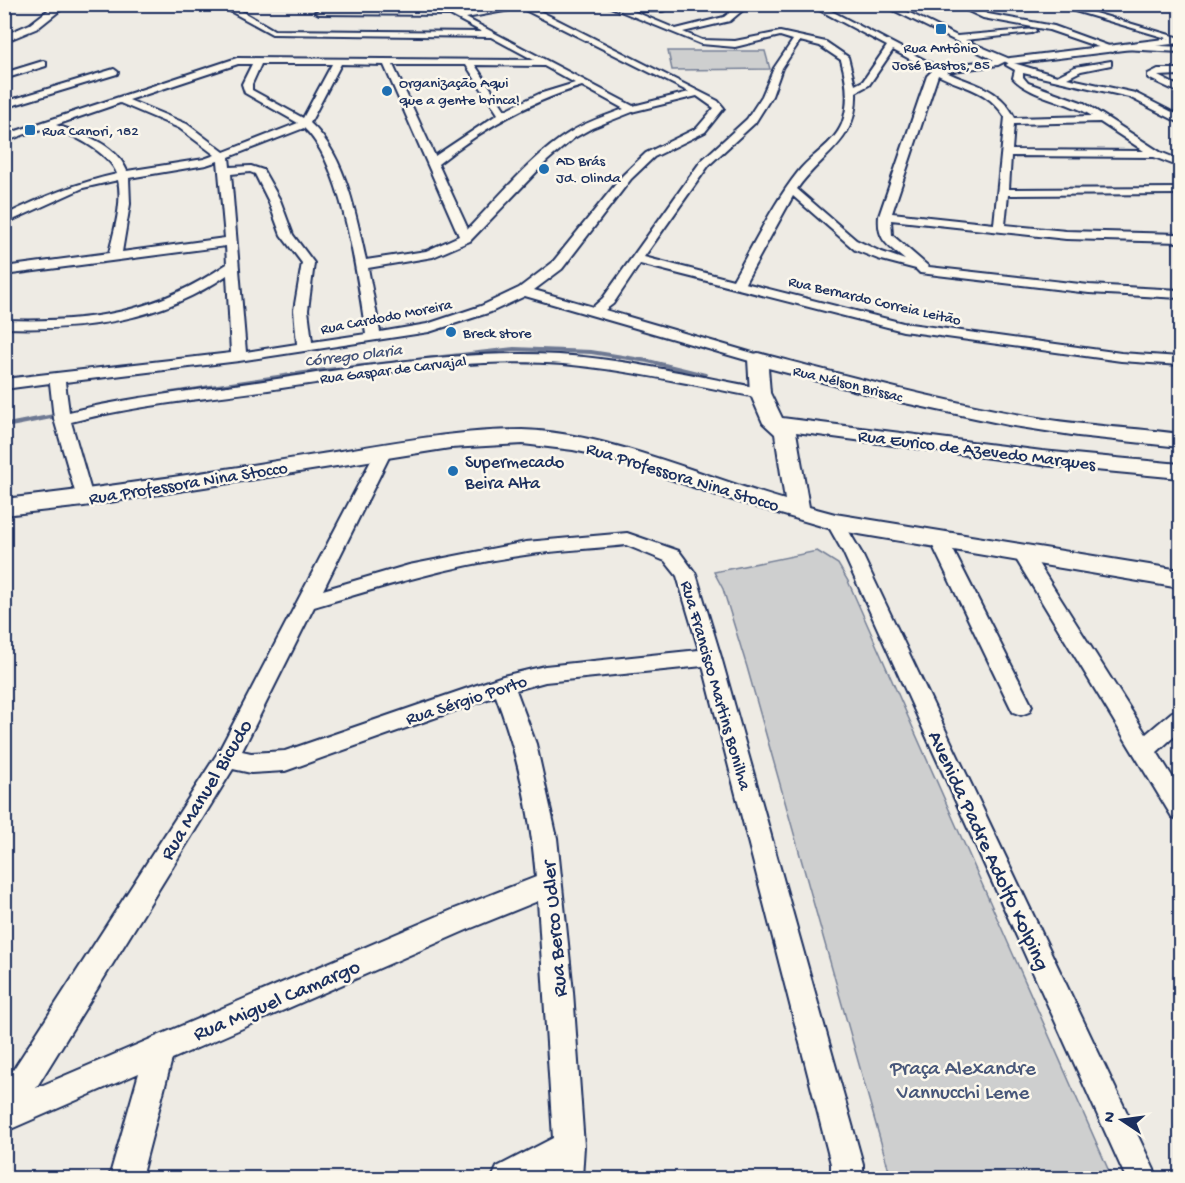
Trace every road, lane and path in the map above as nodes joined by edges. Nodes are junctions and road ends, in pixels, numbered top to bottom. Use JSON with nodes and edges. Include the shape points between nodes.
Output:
{"nodes":[{"id":1,"x":63,"y":4,"type":"edge"},
{"id":2,"x":193,"y":4,"type":"edge"},
{"id":3,"x":443,"y":4,"type":"edge"},
{"id":4,"x":606,"y":4,"type":"edge"},
{"id":5,"x":677,"y":4,"type":"edge"},
{"id":6,"x":747,"y":4,"type":"edge"},
{"id":7,"x":811,"y":4,"type":"edge"},
{"id":8,"x":884,"y":4,"type":"edge"},
{"id":9,"x":956,"y":4,"type":"edge"},
{"id":10,"x":1054,"y":4,"type":"edge"},
{"id":11,"x":1093,"y":4,"type":"edge"},
{"id":12,"x":520,"y":5,"type":"edge"},
{"id":13,"x":371,"y":8,"type":"edge"},
{"id":14,"x":1064,"y":8,"type":"junction"},
{"id":15,"x":621,"y":9,"type":"junction"},
{"id":16,"x":318,"y":12,"type":"dead end"},
{"id":17,"x":455,"y":15,"type":"junction"},
{"id":18,"x":1053,"y":28,"type":"junction"},
{"id":19,"x":676,"y":31,"type":"junction"},
{"id":20,"x":494,"y":35,"type":"junction"},
{"id":21,"x":799,"y":37,"type":"junction"},
{"id":22,"x":958,"y":38,"type":"junction"},
{"id":23,"x":4,"y":39,"type":"edge"},
{"id":24,"x":1178,"y":43,"type":"edge"},
{"id":25,"x":892,"y":45,"type":"junction"},
{"id":26,"x":1113,"y":49,"type":"junction"},
{"id":27,"x":258,"y":60,"type":"junction"},
{"id":28,"x":338,"y":60,"type":"junction"},
{"id":29,"x":387,"y":61,"type":"junction"},
{"id":30,"x":1004,"y":61,"type":"junction"},
{"id":31,"x":468,"y":62,"type":"junction"},
{"id":32,"x":547,"y":63,"type":"junction"},
{"id":33,"x":1108,"y":63,"type":"dead end"},
{"id":34,"x":43,"y":64,"type":"dead end"},
{"id":35,"x":663,"y":65,"type":"dead end"},
{"id":36,"x":938,"y":70,"type":"junction"},
{"id":37,"x":1019,"y":70,"type":"junction"},
{"id":38,"x":655,"y":71,"type":"junction"},
{"id":39,"x":114,"y":72,"type":"dead end"},
{"id":40,"x":1180,"y":72,"type":"edge"},
{"id":41,"x":4,"y":76,"type":"edge"},
{"id":42,"x":1058,"y":79,"type":"junction"},
{"id":43,"x":585,"y":83,"type":"junction"},
{"id":44,"x":852,"y":90,"type":"junction"},
{"id":45,"x":1180,"y":90,"type":"edge"},
{"id":46,"x":698,"y":93,"type":"junction"},
{"id":47,"x":120,"y":100,"type":"junction"},
{"id":48,"x":4,"y":105,"type":"edge"},
{"id":49,"x":632,"y":109,"type":"junction"},
{"id":50,"x":502,"y":113,"type":"junction"},
{"id":51,"x":1102,"y":119,"type":"junction"},
{"id":52,"x":1180,"y":120,"type":"edge"},
{"id":53,"x":1009,"y":121,"type":"junction"},
{"id":54,"x":305,"y":123,"type":"junction"},
{"id":55,"x":46,"y":125,"type":"junction"},
{"id":56,"x":715,"y":135,"type":"junction"},
{"id":57,"x":4,"y":139,"type":"edge"},
{"id":58,"x":1006,"y":153,"type":"junction"},
{"id":59,"x":1156,"y":154,"type":"junction"},
{"id":60,"x":223,"y":156,"type":"junction"},
{"id":61,"x":432,"y":164,"type":"junction"},
{"id":62,"x":1180,"y":164,"type":"edge"},
{"id":63,"x":227,"y":171,"type":"junction"},
{"id":64,"x":125,"y":175,"type":"junction"},
{"id":65,"x":792,"y":190,"type":"junction"},
{"id":66,"x":1180,"y":191,"type":"edge"},
{"id":67,"x":1001,"y":192,"type":"junction"},
{"id":68,"x":885,"y":216,"type":"junction"},
{"id":69,"x":4,"y":222,"type":"edge"},
{"id":70,"x":999,"y":229,"type":"junction"},
{"id":71,"x":466,"y":238,"type":"junction"},
{"id":72,"x":1180,"y":238,"type":"edge"},
{"id":73,"x":232,"y":241,"type":"junction"},
{"id":74,"x":115,"y":256,"type":"junction"},
{"id":75,"x":637,"y":259,"type":"junction"},
{"id":76,"x":233,"y":265,"type":"junction"},
{"id":77,"x":362,"y":265,"type":"junction"},
{"id":78,"x":925,"y":270,"type":"junction"},
{"id":79,"x":4,"y":271,"type":"edge"},
{"id":80,"x":737,"y":285,"type":"junction"},
{"id":81,"x":524,"y":291,"type":"junction"},
{"id":82,"x":1180,"y":294,"type":"edge"},
{"id":83,"x":596,"y":311,"type":"junction"},
{"id":84,"x":4,"y":324,"type":"edge"},
{"id":85,"x":374,"y":338,"type":"junction"},
{"id":86,"x":305,"y":348,"type":"junction"},
{"id":87,"x":239,"y":357,"type":"junction"},
{"id":88,"x":758,"y":359,"type":"junction"},
{"id":89,"x":1180,"y":361,"type":"edge"},
{"id":90,"x":4,"y":384,"type":"edge"},
{"id":91,"x":57,"y":384,"type":"junction"},
{"id":92,"x":760,"y":393,"type":"junction"},
{"id":93,"x":61,"y":417,"type":"junction"},
{"id":94,"x":774,"y":423,"type":"junction"},
{"id":95,"x":1180,"y":440,"type":"edge"},
{"id":96,"x":383,"y":453,"type":"junction"},
{"id":97,"x":1180,"y":471,"type":"edge"},
{"id":98,"x":84,"y":498,"type":"junction"},
{"id":99,"x":4,"y":507,"type":"edge"},
{"id":100,"x":787,"y":509,"type":"junction"},
{"id":101,"x":835,"y":522,"type":"junction"},
{"id":102,"x":939,"y":540,"type":"junction"},
{"id":103,"x":1022,"y":554,"type":"junction"},
{"id":104,"x":1180,"y":579,"type":"edge"},
{"id":105,"x":309,"y":602,"type":"junction"},
{"id":106,"x":711,"y":657,"type":"junction"},
{"id":107,"x":503,"y":685,"type":"junction"},
{"id":108,"x":1021,"y":706,"type":"dead end"},
{"id":109,"x":1180,"y":718,"type":"edge"},
{"id":110,"x":1143,"y":751,"type":"junction"},
{"id":111,"x":227,"y":758,"type":"junction"},
{"id":112,"x":1180,"y":809,"type":"edge"},
{"id":113,"x":549,"y":884,"type":"junction"},
{"id":114,"x":160,"y":1049,"type":"junction"},
{"id":115,"x":4,"y":1112,"type":"edge"},
{"id":116,"x":4,"y":1117,"type":"edge"},
{"id":117,"x":569,"y":1146,"type":"junction"},
{"id":118,"x":125,"y":1179,"type":"edge"},
{"id":119,"x":508,"y":1179,"type":"edge"},
{"id":120,"x":566,"y":1179,"type":"edge"},
{"id":121,"x":847,"y":1179,"type":"edge"},
{"id":122,"x":1142,"y":1179,"type":"edge"}],
"edges":[{"from":1,"to":23,"type":"street","via":[[34,26]]},
{"from":2,"to":20,"type":"street","via":[[230,8],[272,32]]},
{"from":3,"to":17,"type":"street"},
{"from":4,"to":15,"type":"street"},
{"from":5,"to":15,"type":"street","via":[[663,9]]},
{"from":6,"to":19,"type":"street","via":[[727,19]]},
{"from":7,"to":25,"type":"street"},
{"from":8,"to":22,"type":"street"},
{"from":9,"to":18,"type":"street","via":[[986,16]]},
{"from":10,"to":14,"type":"street"},
{"from":11,"to":14,"type":"street"},
{"from":12,"to":17,"type":"street"},
{"from":12,"to":38,"type":"street"},
{"from":13,"to":16,"type":"street"},
{"from":13,"to":17,"type":"street"},
{"from":14,"to":24,"type":"street"},
{"from":15,"to":19,"type":"street"},
{"from":17,"to":20,"type":"street"},
{"from":18,"to":22,"type":"street"},
{"from":18,"to":26,"type":"street"},
{"from":19,"to":21,"type":"street","via":[[714,44],[741,43],[775,34]]},
{"from":20,"to":32,"type":"street"},
{"from":21,"to":44,"type":"street","via":[[823,44],[843,57]]},
{"from":21,"to":56,"type":"street","via":[[778,68],[752,121]]},
{"from":22,"to":30,"type":"street"},
{"from":24,"to":26,"type":"street"},
{"from":25,"to":36,"type":"street"},
{"from":25,"to":44,"type":"street","via":[[866,83]]},
{"from":26,"to":30,"type":"street"},
{"from":27,"to":28,"type":"street"},
{"from":27,"to":47,"type":"street","via":[[237,61]]},
{"from":27,"to":54,"type":"street","via":[[247,84],[248,92]]},
{"from":28,"to":29,"type":"street"},
{"from":28,"to":54,"type":"street"},
{"from":29,"to":31,"type":"street"},
{"from":29,"to":61,"type":"street"},
{"from":30,"to":36,"type":"street"},
{"from":30,"to":37,"type":"street"},
{"from":31,"to":32,"type":"street"},
{"from":31,"to":50,"type":"street"},
{"from":32,"to":43,"type":"street"},
{"from":33,"to":42,"type":"street","via":[[1078,69]]},
{"from":34,"to":41,"type":"street"},
{"from":35,"to":38,"type":"street"},
{"from":36,"to":53,"type":"street","via":[[983,89],[1003,106]]},
{"from":36,"to":68,"type":"street","via":[[929,82]]},
{"from":37,"to":42,"type":"street"},
{"from":37,"to":51,"type":"street","via":[[1018,78],[1025,85],[1075,102]]},
{"from":38,"to":46,"type":"street"},
{"from":39,"to":48,"type":"street"},
{"from":40,"to":45,"type":"street","via":[[1158,72],[1151,76]]},
{"from":42,"to":52,"type":"street","via":[[1132,95]]},
{"from":43,"to":49,"type":"street"},
{"from":43,"to":50,"type":"street"},
{"from":44,"to":65,"type":"street","via":[[852,106],[843,132],[811,163]]},
{"from":46,"to":49,"type":"street"},
{"from":46,"to":56,"type":"street","name":"Rua Cardodo Moreira","via":[[719,108]]},
{"from":47,"to":55,"type":"street"},
{"from":47,"to":60,"type":"street","via":[[183,126]]},
{"from":49,"to":71,"type":"street","via":[[570,136]]},
{"from":50,"to":61,"type":"street"},
{"from":51,"to":53,"type":"street"},
{"from":51,"to":59,"type":"street"},
{"from":53,"to":58,"type":"street"},
{"from":54,"to":60,"type":"street"},
{"from":54,"to":77,"type":"street","via":[[329,153]]},
{"from":55,"to":57,"type":"street"},
{"from":55,"to":64,"type":"street","via":[[104,149],[121,164]]},
{"from":56,"to":75,"type":"street","via":[[705,163]]},
{"from":56,"to":81,"type":"street","name":"Rua Cardodo Moreira","via":[[650,155],[627,177],[557,266]]},
{"from":58,"to":59,"type":"street"},
{"from":58,"to":67,"type":"street"},
{"from":59,"to":62,"type":"street"},
{"from":60,"to":63,"type":"street"},
{"from":60,"to":64,"type":"street"},
{"from":61,"to":71,"type":"street"},
{"from":63,"to":73,"type":"street"},
{"from":63,"to":86,"type":"street","via":[[259,171],[287,235],[308,263],[301,310]]},
{"from":64,"to":69,"type":"street","via":[[53,196]]},
{"from":64,"to":74,"type":"street"},
{"from":65,"to":78,"type":"street","via":[[853,243]]},
{"from":65,"to":80,"type":"street"},
{"from":66,"to":67,"type":"street"},
{"from":67,"to":70,"type":"street"},
{"from":68,"to":70,"type":"street"},
{"from":68,"to":78,"type":"street","via":[[887,237]]},
{"from":70,"to":72,"type":"street","via":[[1076,236]]},
{"from":71,"to":77,"type":"street","via":[[429,254]]},
{"from":73,"to":74,"type":"street"},
{"from":73,"to":76,"type":"street"},
{"from":74,"to":79,"type":"street"},
{"from":75,"to":80,"type":"street","name":"Rua Bernardo Correia Leitão"},
{"from":75,"to":83,"type":"street","via":[[608,301]]},
{"from":76,"to":84,"type":"street","via":[[201,288],[151,310],[51,326]]},
{"from":76,"to":87,"type":"street"},
{"from":77,"to":85,"type":"street"},
{"from":78,"to":82,"type":"street","via":[[1078,288]]},
{"from":80,"to":89,"type":"street","name":"Rua Bernardo Correia Leitão","via":[[953,336]]},
{"from":81,"to":83,"type":"street","name":"Rua Nélson Brissac"},
{"from":81,"to":85,"type":"street","name":"Rua Cardodo Moreira","via":[[459,319]]},
{"from":83,"to":88,"type":"street","name":"Rua Nélson Brissac"},
{"from":85,"to":86,"type":"street","name":"Rua Cardodo Moreira"},
{"from":86,"to":87,"type":"street","name":"Rua Cardodo Moreira"},
{"from":87,"to":91,"type":"street","name":"Rua Cardodo Moreira"},
{"from":88,"to":92,"type":"street"},
{"from":88,"to":95,"type":"street","name":"Rua Nélson Brissac","via":[[954,408],[1045,425]]},
{"from":90,"to":91,"type":"street","name":"Rua Cardodo Moreira"},
{"from":91,"to":93,"type":"street"},
{"from":92,"to":93,"type":"street","name":"Rua Gaspar de Carvajal","via":[[563,360],[510,358],[324,377]]},
{"from":92,"to":94,"type":"street"},
{"from":93,"to":98,"type":"street"},
{"from":94,"to":97,"type":"street","name":"Rua Eurico de Azevedo Marques","via":[[1042,458]]},
{"from":94,"to":100,"type":"street","via":[[785,432],[790,454]]},
{"from":96,"to":98,"type":"street","name":"Rua Professora Nina Stocco"},
{"from":96,"to":100,"type":"street","name":"Rua Professora Nina Stocco","via":[[461,440],[523,437],[573,443]]},
{"from":96,"to":105,"type":"street","name":"Rua Manuel Bicudo"},
{"from":98,"to":99,"type":"street","name":"Rua Professora Nina Stocco"},
{"from":100,"to":101,"type":"street","name":"Rua Professora Nina Stocco"},
{"from":101,"to":102,"type":"street","name":"Rua Professora Nina Stocco"},
{"from":101,"to":122,"type":"street","name":"Avenida Padre Adolfo Kolping"},
{"from":102,"to":103,"type":"street","name":"Rua Professora Nina Stocco"},
{"from":102,"to":108,"type":"street"},
{"from":103,"to":104,"type":"street","name":"Rua Professora Nina Stocco"},
{"from":103,"to":110,"type":"street"},
{"from":105,"to":106,"type":"street","name":"Rua Francisco Martins Bonilha","via":[[474,557],[627,539],[672,556],[687,574]]},
{"from":105,"to":111,"type":"street","name":"Rua Manuel Bicudo"},
{"from":106,"to":107,"type":"street","name":"Rua Sérgio Porto","via":[[545,674]]},
{"from":106,"to":121,"type":"street","name":"Rua Francisco Martins Bonilha","via":[[844,1152]]},
{"from":107,"to":111,"type":"street","name":"Rua Sérgio Porto","via":[[285,761],[251,763]]},
{"from":107,"to":113,"type":"street","name":"Rua Berco Udler","via":[[525,744],[545,838]]},
{"from":109,"to":110,"type":"street"},
{"from":110,"to":112,"type":"street"},
{"from":111,"to":115,"type":"street","name":"Rua Manuel Bicudo"},
{"from":113,"to":114,"type":"street","name":"Rua Miguel Camargo"},
{"from":113,"to":117,"type":"street","name":"Rua Berco Udler"},
{"from":114,"to":116,"type":"street","name":"Rua Miguel Camargo"},
{"from":114,"to":118,"type":"street"},
{"from":117,"to":119,"type":"street"},
{"from":117,"to":120,"type":"street","name":"Rua Berco Udler"}]}
